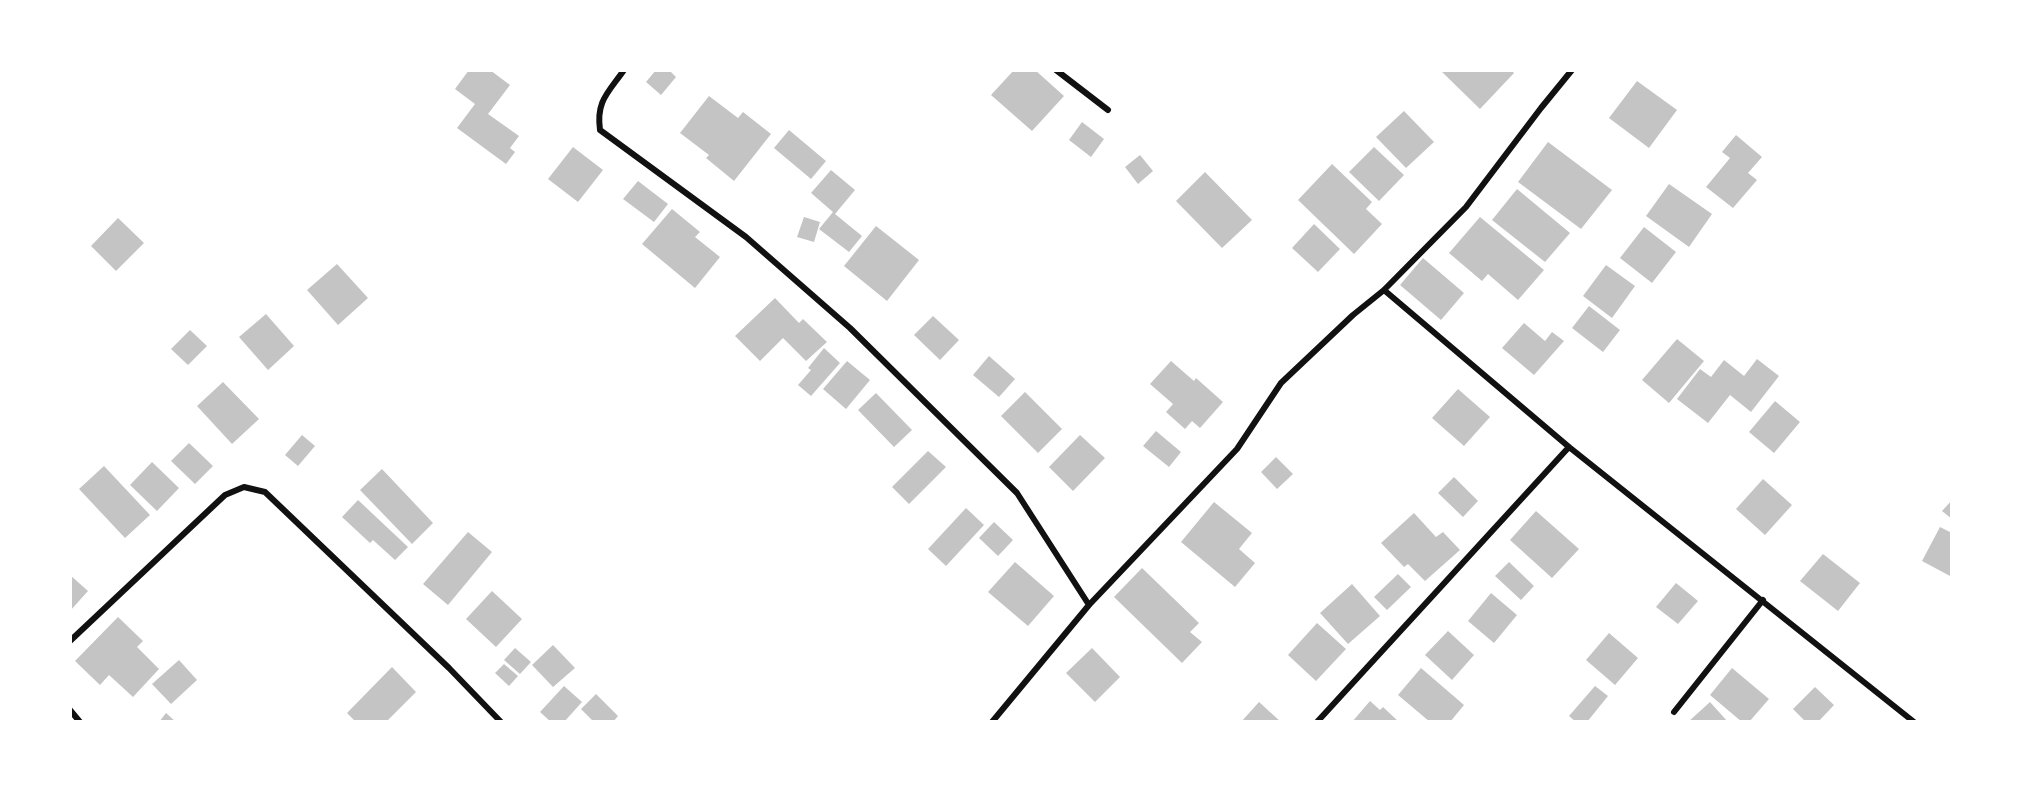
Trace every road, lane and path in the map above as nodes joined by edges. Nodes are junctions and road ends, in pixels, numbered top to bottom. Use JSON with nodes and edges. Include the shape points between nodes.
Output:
{"nodes":[{"id":1,"x":624,"y":70,"type":"edge"},
{"id":2,"x":1056,"y":70,"type":"edge"},
{"id":3,"x":1572,"y":70,"type":"edge"},
{"id":4,"x":1108,"y":110,"type":"dead end"},
{"id":5,"x":1384,"y":290,"type":"junction"},
{"id":6,"x":1569,"y":447,"type":"junction"},
{"id":7,"x":1763,"y":600,"type":"junction"},
{"id":8,"x":1089,"y":605,"type":"junction"},
{"id":9,"x":70,"y":641,"type":"edge"},
{"id":10,"x":70,"y":710,"type":"edge"},
{"id":11,"x":1674,"y":712,"type":"dead end"},
{"id":12,"x":80,"y":722,"type":"edge"},
{"id":13,"x":501,"y":722,"type":"edge"},
{"id":14,"x":992,"y":722,"type":"edge"},
{"id":15,"x":1317,"y":722,"type":"edge"},
{"id":16,"x":1914,"y":722,"type":"edge"}],
"edges":[{"from":1,"to":8,"type":"street","via":[[601,103],[600,130],[746,237],[850,328],[1017,493]]},
{"from":2,"to":4,"type":"street"},
{"from":3,"to":5,"type":"street","via":[[1466,207]]},
{"from":5,"to":6,"type":"street"},
{"from":5,"to":8,"type":"street","via":[[1281,383],[1237,449]]},
{"from":6,"to":7,"type":"street"},
{"from":6,"to":15,"type":"street"},
{"from":7,"to":11,"type":"street"},
{"from":7,"to":16,"type":"street"},
{"from":8,"to":14,"type":"street"},
{"from":9,"to":13,"type":"street","via":[[225,495],[244,487],[265,492]]},
{"from":10,"to":12,"type":"street"}]}
